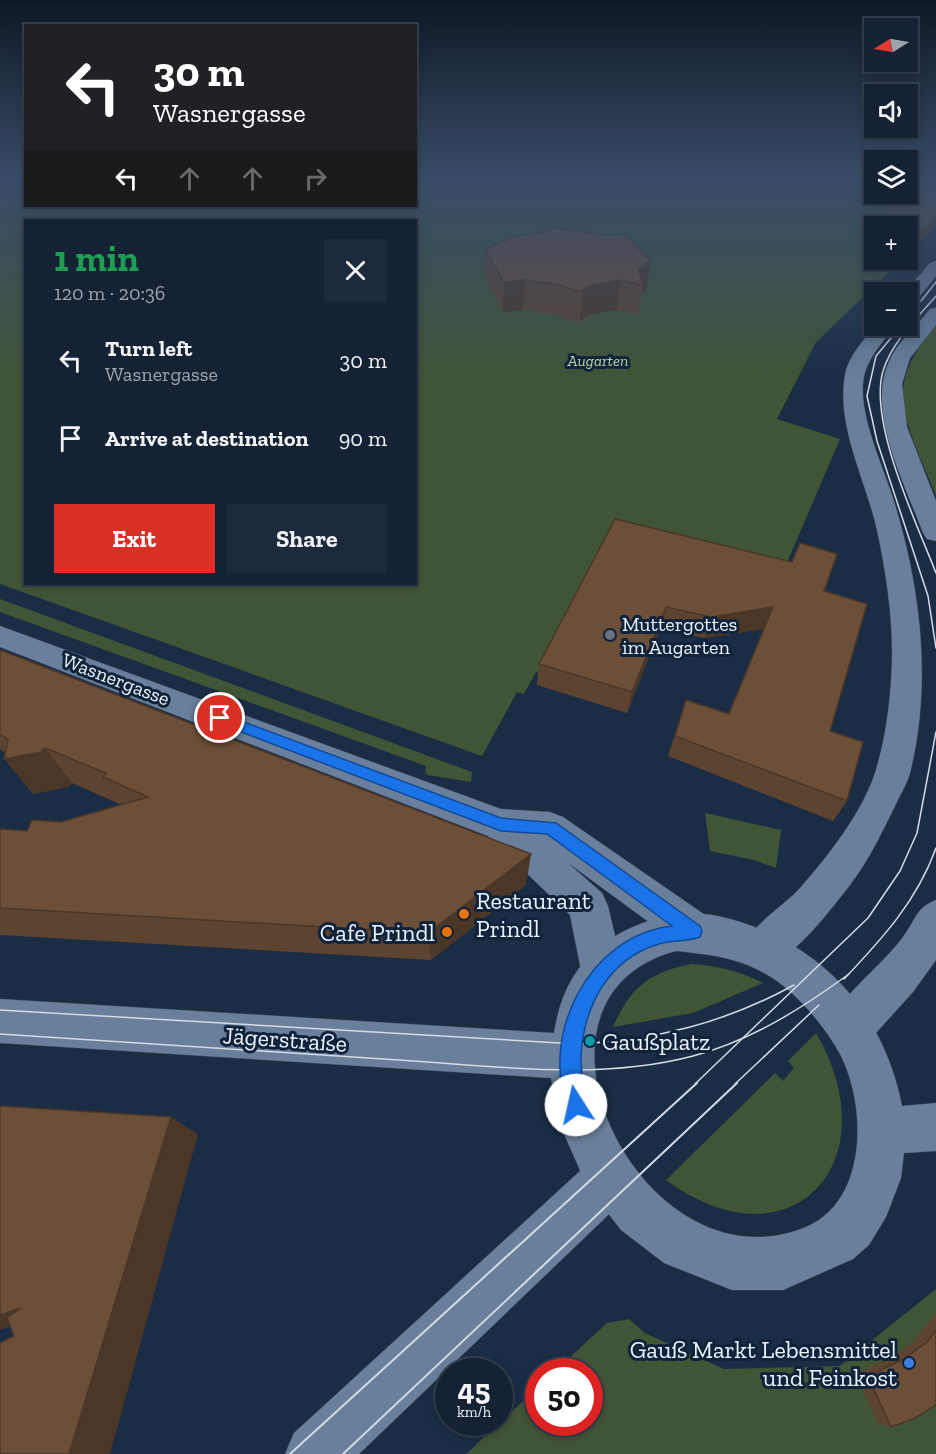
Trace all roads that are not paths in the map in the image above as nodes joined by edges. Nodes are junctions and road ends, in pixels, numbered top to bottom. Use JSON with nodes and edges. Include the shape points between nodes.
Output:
{"nodes":[{"id":1,"x":936,"y":266,"type":"edge"},
{"id":2,"x":918,"y":287,"type":"edge"},
{"id":3,"x":936,"y":314,"type":"edge"},
{"id":4,"x":876,"y":336,"type":"edge"},
{"id":5,"x":936,"y":533,"type":"edge"},
{"id":6,"x":0,"y":636,"type":"edge"},
{"id":7,"x":501,"y":825,"type":"junction"},
{"id":8,"x":936,"y":919,"type":"edge"},
{"id":9,"x":694,"y":931,"type":"junction"},
{"id":10,"x":763,"y":949,"type":"junction"},
{"id":11,"x":603,"y":970,"type":"junction"},
{"id":12,"x":0,"y":1021,"type":"edge"},
{"id":13,"x":850,"y":1028,"type":"junction"},
{"id":14,"x":571,"y":1057,"type":"junction"},
{"id":15,"x":936,"y":1127,"type":"edge"},
{"id":16,"x":883,"y":1131,"type":"junction"},
{"id":17,"x":610,"y":1178,"type":"junction"},
{"id":18,"x":315,"y":1454,"type":"edge"}],
"edges":[{"from":1,"to":2,"type":"street"},
{"from":3,"to":5,"type":"street","via":[[897,365],[891,394],[898,432]]},
{"from":4,"to":10,"type":"street","via":[[855,373],[853,408],[890,530],[901,594],[907,661],[902,725],[892,775],[854,852],[813,902]]},
{"from":6,"to":7,"type":"street","name":"Wasnergasse"},
{"from":7,"to":9,"type":"street","name":"Wasnergasse","via":[[550,828]]},
{"from":7,"to":11,"type":"street","name":"Wasnergasse","via":[[588,906]]},
{"from":8,"to":13,"type":"street","via":[[928,938],[900,976]]},
{"from":9,"to":10,"type":"street","via":[[728,936]]},
{"from":9,"to":11,"type":"street","via":[[644,941],[628,948]]},
{"from":10,"to":13,"type":"street","via":[[807,978]]},
{"from":11,"to":14,"type":"street","via":[[583,1000]]},
{"from":12,"to":14,"type":"street","name":"Jägerstraße"},
{"from":13,"to":16,"type":"street","via":[[873,1077]]},
{"from":14,"to":17,"type":"street","via":[[576,1105],[595,1155]]},
{"from":15,"to":16,"type":"street"},
{"from":16,"to":17,"type":"street","via":[[876,1179],[855,1221],[840,1238],[820,1251],[773,1265],[722,1260],[671,1238],[648,1221]]},
{"from":17,"to":18,"type":"street"}]}
